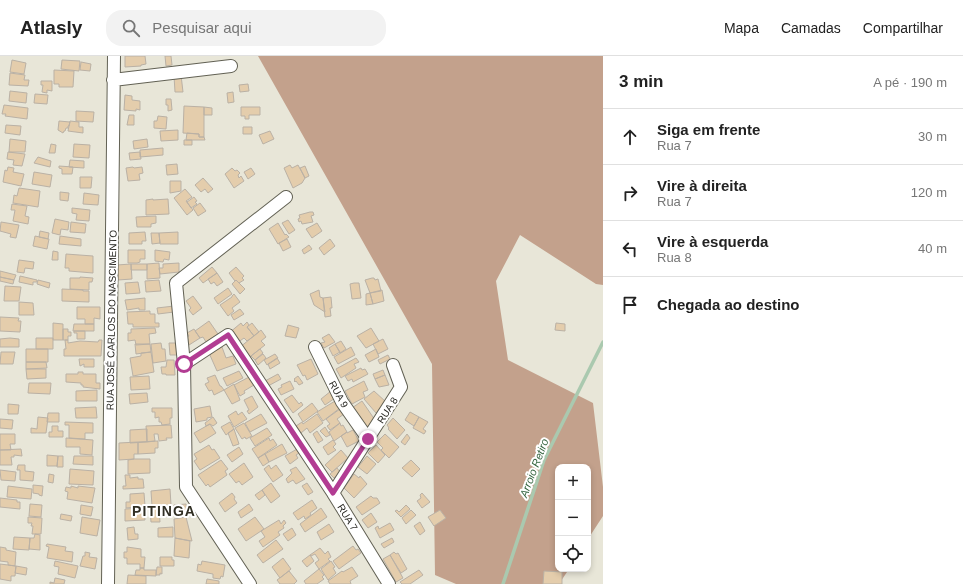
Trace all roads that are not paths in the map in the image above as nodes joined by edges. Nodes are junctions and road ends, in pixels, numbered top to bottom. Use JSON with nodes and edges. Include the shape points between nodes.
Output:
{"nodes":[{"id":1,"x":114,"y":56,"type":"edge"},
{"id":2,"x":231,"y":66,"type":"dead end"},
{"id":3,"x":113,"y":80,"type":"junction"},
{"id":4,"x":286,"y":197,"type":"dead end"},
{"id":5,"x":315,"y":347,"type":"dead end"},
{"id":6,"x":184,"y":364,"type":"junction"},
{"id":7,"x":393,"y":365,"type":"dead end"},
{"id":8,"x":368,"y":439,"type":"junction"},
{"id":9,"x":333,"y":493,"type":"junction"},
{"id":10,"x":108,"y":584,"type":"edge"},
{"id":11,"x":250,"y":584,"type":"edge"},
{"id":12,"x":389,"y":584,"type":"edge"}],
"edges":[{"from":1,"to":3,"type":"street","name":"RUA JOSÉ CARLOS DO NASCIMENTO"},
{"from":2,"to":3,"type":"street"},
{"from":3,"to":10,"type":"street","name":"RUA JOSÉ CARLOS DO NASCIMENTO"},
{"from":4,"to":6,"type":"street","via":[[176,283]]},
{"from":5,"to":8,"type":"street","name":"RUA 9","via":[[342,402]]},
{"from":6,"to":9,"type":"street","name":"RUA 7","via":[[228,335]]},
{"from":6,"to":11,"type":"street","via":[[186,487]]},
{"from":7,"to":8,"type":"street","name":"RUA 8","via":[[401,387]]},
{"from":8,"to":9,"type":"street","name":"RUA 8"},
{"from":9,"to":12,"type":"street","name":"RUA 7"}]}
